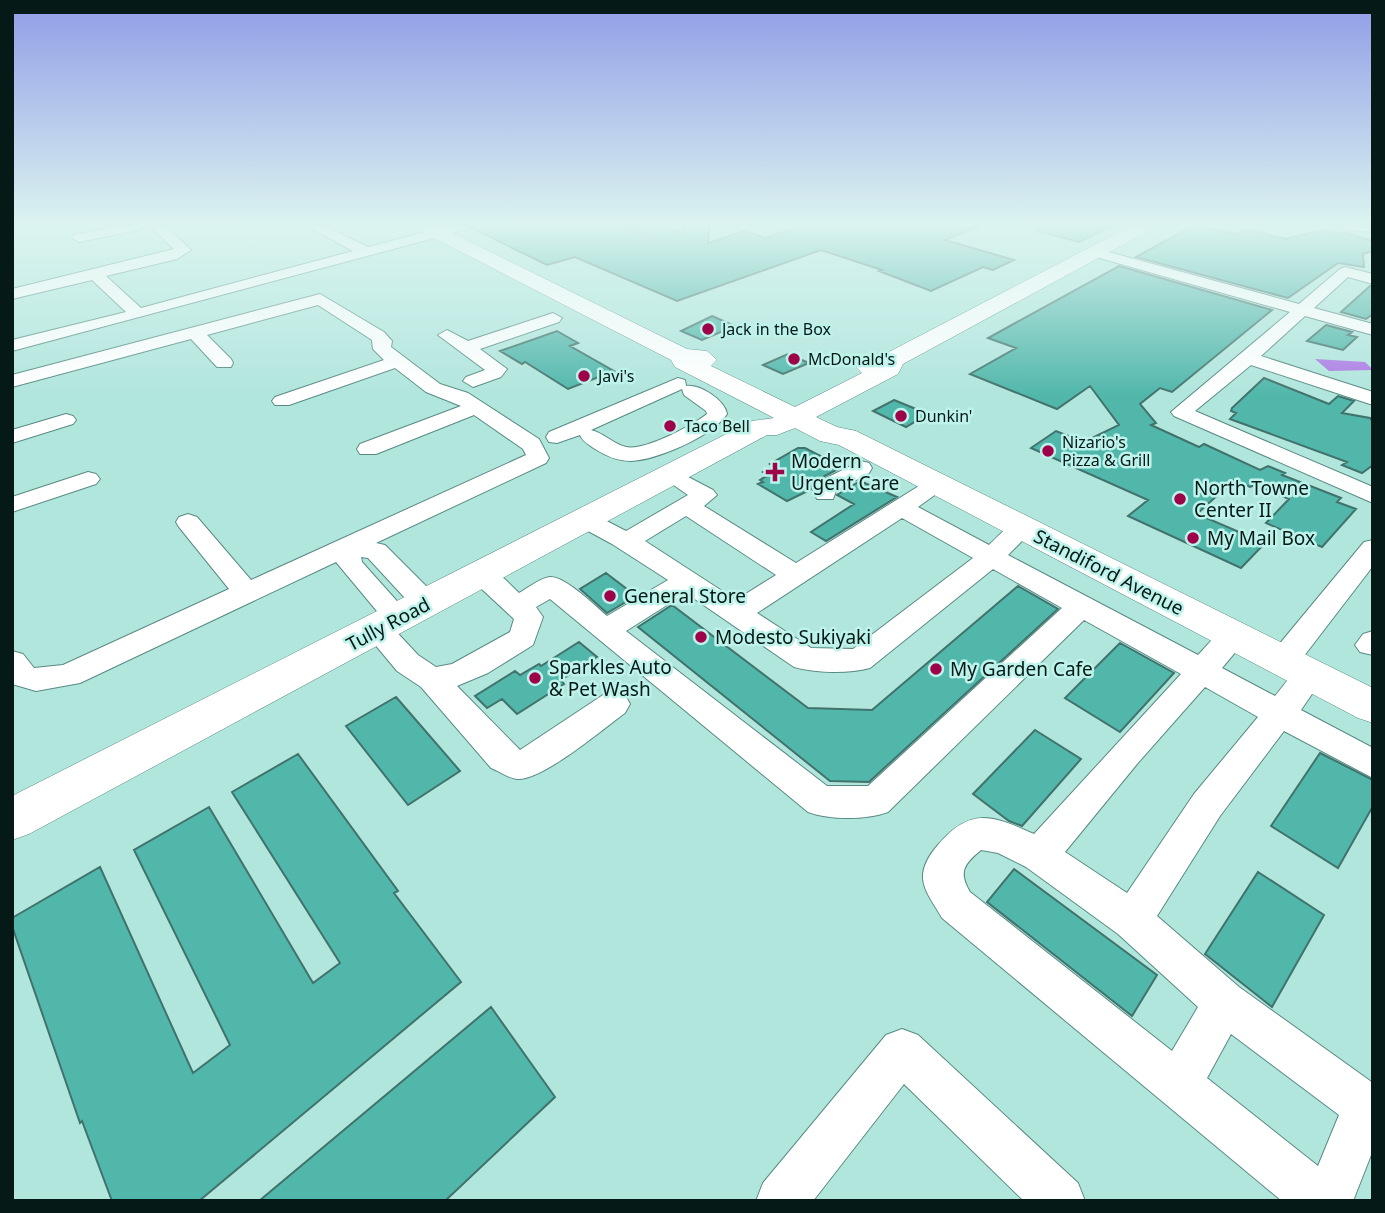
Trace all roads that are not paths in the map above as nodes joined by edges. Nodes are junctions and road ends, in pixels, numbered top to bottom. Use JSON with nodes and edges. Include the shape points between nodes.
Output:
{"nodes":[{"id":1,"x":62,"y":283,"type":"edge"},
{"id":2,"x":104,"y":283,"type":"edge"},
{"id":3,"x":251,"y":283,"type":"edge"},
{"id":4,"x":537,"y":283,"type":"edge"},
{"id":5,"x":1037,"y":283,"type":"edge"},
{"id":6,"x":1205,"y":283,"type":"edge"},
{"id":7,"x":1334,"y":283,"type":"edge"},
{"id":8,"x":12,"y":294,"type":"edge"},
{"id":9,"x":1304,"y":310,"type":"junction"},
{"id":10,"x":138,"y":314,"type":"junction"},
{"id":11,"x":553,"y":318,"type":"dead end"},
{"id":12,"x":107,"y":323,"type":"junction"},
{"id":13,"x":86,"y":328,"type":"junction"},
{"id":14,"x":1373,"y":330,"type":"edge"},
{"id":15,"x":193,"y":331,"type":"junction"},
{"id":16,"x":447,"y":335,"type":"dead end"},
{"id":17,"x":12,"y":346,"type":"edge"},
{"id":18,"x":466,"y":348,"type":"junction"},
{"id":19,"x":118,"y":351,"type":"junction"},
{"id":20,"x":1248,"y":358,"type":"junction"},
{"id":21,"x":398,"y":361,"type":"junction"},
{"id":22,"x":224,"y":363,"type":"dead end"},
{"id":23,"x":473,"y":380,"type":"dead end"},
{"id":24,"x":12,"y":381,"type":"edge"},
{"id":25,"x":1373,"y":399,"type":"edge"},
{"id":26,"x":282,"y":401,"type":"dead end"},
{"id":27,"x":476,"y":407,"type":"junction"},
{"id":28,"x":788,"y":415,"type":"junction"},
{"id":29,"x":66,"y":420,"type":"dead end"},
{"id":30,"x":12,"y":436,"type":"edge"},
{"id":31,"x":590,"y":436,"type":"dead end"},
{"id":32,"x":557,"y":437,"type":"dead end"},
{"id":33,"x":368,"y":449,"type":"dead end"},
{"id":34,"x":861,"y":468,"type":"dead end"},
{"id":35,"x":88,"y":479,"type":"dead end"},
{"id":36,"x":939,"y":484,"type":"junction"},
{"id":37,"x":679,"y":491,"type":"junction"},
{"id":38,"x":825,"y":494,"type":"dead end"},
{"id":39,"x":1373,"y":496,"type":"edge"},
{"id":40,"x":12,"y":505,"type":"edge"},
{"id":41,"x":901,"y":508,"type":"junction"},
{"id":42,"x":586,"y":520,"type":"junction"},
{"id":43,"x":188,"y":522,"type":"dead end"},
{"id":44,"x":1023,"y":527,"type":"junction"},
{"id":45,"x":624,"y":543,"type":"junction"},
{"id":46,"x":346,"y":547,"type":"junction"},
{"id":47,"x":1373,"y":548,"type":"edge"},
{"id":48,"x":991,"y":557,"type":"junction"},
{"id":49,"x":481,"y":574,"type":"junction"},
{"id":50,"x":796,"y":575,"type":"junction"},
{"id":51,"x":687,"y":580,"type":"junction"},
{"id":52,"x":247,"y":593,"type":"junction"},
{"id":53,"x":517,"y":606,"type":"junction"},
{"id":54,"x":1081,"y":606,"type":"junction"},
{"id":55,"x":736,"y":613,"type":"junction"},
{"id":56,"x":400,"y":617,"type":"junction"},
{"id":57,"x":605,"y":629,"type":"junction"},
{"id":58,"x":1234,"y":636,"type":"junction"},
{"id":59,"x":12,"y":662,"type":"edge"},
{"id":60,"x":1296,"y":668,"type":"junction"},
{"id":61,"x":1201,"y":671,"type":"junction"},
{"id":62,"x":432,"y":679,"type":"junction"},
{"id":63,"x":614,"y":704,"type":"dead end"},
{"id":64,"x":1373,"y":707,"type":"edge"},
{"id":65,"x":1278,"y":713,"type":"junction"},
{"id":66,"x":1373,"y":764,"type":"edge"},
{"id":67,"x":12,"y":819,"type":"edge"},
{"id":68,"x":1039,"y":855,"type":"junction"},
{"id":69,"x":1132,"y":920,"type":"junction"},
{"id":70,"x":1224,"y":1002,"type":"junction"},
{"id":71,"x":1179,"y":1084,"type":"junction"},
{"id":72,"x":1370,"y":1110,"type":"edge"},
{"id":73,"x":781,"y":1201,"type":"edge"},
{"id":74,"x":1060,"y":1201,"type":"edge"},
{"id":75,"x":1322,"y":1201,"type":"edge"},
{"id":76,"x":1328,"y":1201,"type":"edge"}],
"edges":[{"from":1,"to":8,"type":"street"},
{"from":2,"to":10,"type":"street"},
{"from":3,"to":10,"type":"street"},
{"from":4,"to":28,"type":"main road","name":"Standiford Avenue"},
{"from":5,"to":28,"type":"main road","name":"Tully Road","via":[[892,360],[889,369]]},
{"from":6,"to":9,"type":"street"},
{"from":7,"to":9,"type":"street"},
{"from":9,"to":14,"type":"street"},
{"from":9,"to":20,"type":"street"},
{"from":10,"to":12,"type":"street"},
{"from":11,"to":18,"type":"street"},
{"from":12,"to":13,"type":"street"},
{"from":12,"to":19,"type":"street","via":[[125,344]]},
{"from":13,"to":17,"type":"street"},
{"from":13,"to":19,"type":"street","via":[[108,349]]},
{"from":15,"to":19,"type":"street"},
{"from":15,"to":21,"type":"street","via":[[320,299],[378,336],[382,349]]},
{"from":15,"to":22,"type":"street"},
{"from":16,"to":18,"type":"street"},
{"from":18,"to":23,"type":"street","via":[[497,369]]},
{"from":19,"to":24,"type":"street"},
{"from":20,"to":25,"type":"street"},
{"from":20,"to":39,"type":"street","via":[[1181,412]]},
{"from":21,"to":26,"type":"street"},
{"from":21,"to":27,"type":"street","via":[[433,388]]},
{"from":27,"to":33,"type":"street"},
{"from":27,"to":46,"type":"street","via":[[531,444],[538,458]]},
{"from":28,"to":36,"type":"main road","name":"Standiford Avenue","via":[[830,435],[846,437]]},
{"from":28,"to":37,"type":"main road","name":"Tully Road"},
{"from":29,"to":30,"type":"street"},
{"from":31,"to":32,"type":"street","via":[[616,452],[646,452],[713,420],[716,408],[685,388]]},
{"from":34,"to":38,"type":"street","via":[[824,488]]},
{"from":35,"to":40,"type":"street"},
{"from":36,"to":41,"type":"street"},
{"from":36,"to":44,"type":"main road","name":"Standiford Avenue"},
{"from":37,"to":42,"type":"main road","name":"Tully Road"},
{"from":37,"to":45,"type":"street"},
{"from":37,"to":50,"type":"street"},
{"from":41,"to":48,"type":"street"},
{"from":41,"to":50,"type":"street"},
{"from":42,"to":45,"type":"street"},
{"from":42,"to":49,"type":"main road","name":"Tully Road"},
{"from":43,"to":52,"type":"street"},
{"from":44,"to":48,"type":"street"},
{"from":44,"to":58,"type":"main road","name":"Standiford Avenue"},
{"from":45,"to":51,"type":"street"},
{"from":46,"to":52,"type":"street"},
{"from":46,"to":56,"type":"street","via":[[349,564]]},
{"from":47,"to":60,"type":"street"},
{"from":48,"to":54,"type":"street"},
{"from":48,"to":55,"type":"street","via":[[859,660],[805,659]]},
{"from":49,"to":53,"type":"street"},
{"from":49,"to":56,"type":"main road","name":"Tully Road"},
{"from":50,"to":55,"type":"street"},
{"from":51,"to":55,"type":"street"},
{"from":51,"to":57,"type":"street"},
{"from":52,"to":59,"type":"street","via":[[69,675],[33,682],[17,673]]},
{"from":53,"to":57,"type":"street","via":[[552,586]]},
{"from":53,"to":62,"type":"street","via":[[529,617],[523,638],[452,678]]},
{"from":54,"to":57,"type":"street","via":[[876,801],[820,801]]},
{"from":54,"to":61,"type":"street"},
{"from":56,"to":62,"type":"street","via":[[404,659]]},
{"from":56,"to":67,"type":"main road","name":"Tully Road"},
{"from":58,"to":60,"type":"main road","name":"Standiford Avenue"},
{"from":58,"to":61,"type":"street"},
{"from":60,"to":64,"type":"main road","name":"Standiford Avenue"},
{"from":60,"to":65,"type":"street"},
{"from":61,"to":65,"type":"street"},
{"from":61,"to":68,"type":"street"},
{"from":62,"to":63,"type":"street","via":[[503,758],[518,765],[535,760]]},
{"from":65,"to":66,"type":"street"},
{"from":65,"to":69,"type":"street","via":[[1207,806]]},
{"from":68,"to":69,"type":"street"},
{"from":68,"to":71,"type":"street","via":[[1004,838],[980,834],[965,839],[944,866],[942,880],[956,905]]},
{"from":69,"to":70,"type":"street"},
{"from":70,"to":71,"type":"street"},
{"from":70,"to":72,"type":"street"},
{"from":71,"to":75,"type":"street"},
{"from":72,"to":76,"type":"street"},
{"from":73,"to":74,"type":"street","via":[[902,1051]]}]}
